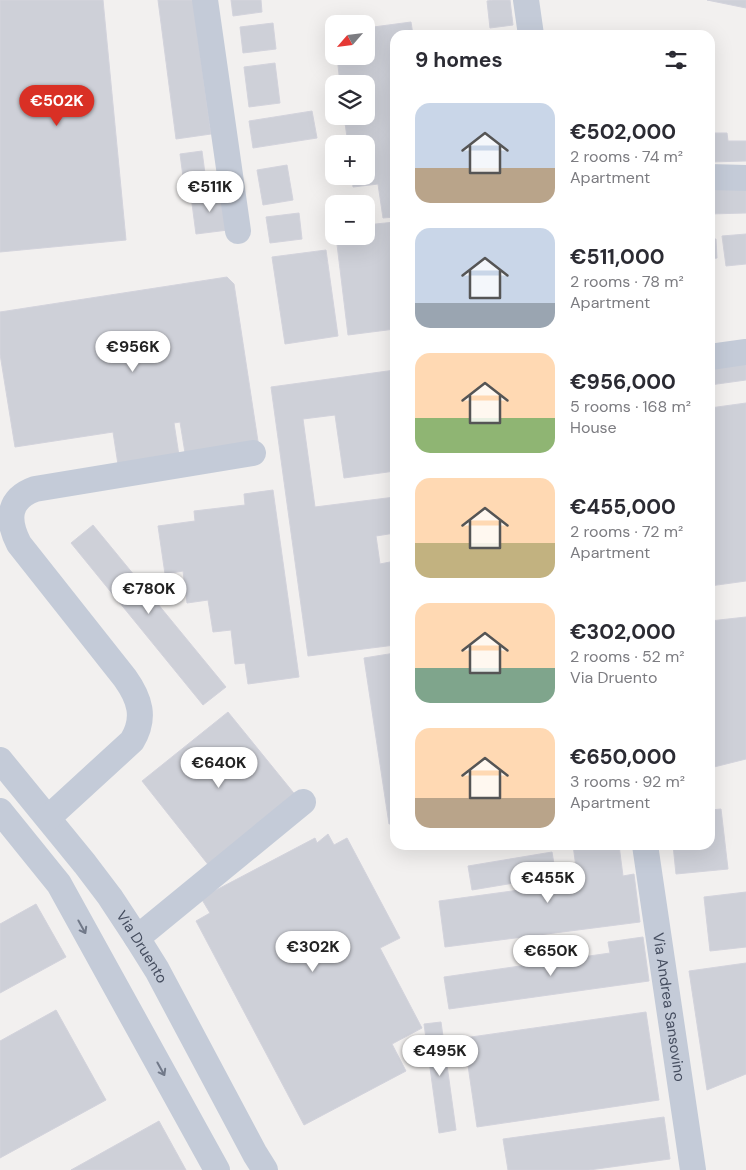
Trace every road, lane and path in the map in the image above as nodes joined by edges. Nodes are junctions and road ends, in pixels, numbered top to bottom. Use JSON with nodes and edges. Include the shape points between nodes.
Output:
{"nodes":[{"id":1,"x":205,"y":0,"type":"edge"},
{"id":2,"x":526,"y":0,"type":"edge"},
{"id":3,"x":530,"y":30,"type":"edge"},
{"id":4,"x":715,"y":177,"type":"edge"},
{"id":5,"x":746,"y":178,"type":"edge"},
{"id":6,"x":238,"y":231,"type":"dead end"},
{"id":7,"x":746,"y":352,"type":"edge"},
{"id":8,"x":715,"y":356,"type":"edge"},
{"id":9,"x":253,"y":453,"type":"dead end"},
{"id":10,"x":0,"y":760,"type":"edge"},
{"id":11,"x":303,"y":802,"type":"dead end"},
{"id":12,"x":0,"y":811,"type":"edge"},
{"id":13,"x":48,"y":818,"type":"junction"},
{"id":14,"x":645,"y":850,"type":"edge"},
{"id":15,"x":85,"y":864,"type":"junction"},
{"id":16,"x":58,"y":884,"type":"junction"},
{"id":17,"x":137,"y":938,"type":"junction"},
{"id":18,"x":260,"y":1165,"type":"edge"},
{"id":19,"x":217,"y":1170,"type":"edge"},
{"id":20,"x":693,"y":1170,"type":"edge"}],
"edges":[{"from":1,"to":6,"type":"street"},
{"from":2,"to":3,"type":"street"},
{"from":4,"to":5,"type":"street"},
{"from":7,"to":8,"type":"street"},
{"from":9,"to":13,"type":"street","via":[[35,489],[21,495],[15,504],[11,520],[19,544],[128,682],[141,715],[132,741]]},
{"from":10,"to":13,"type":"street","name":"Via Druento"},
{"from":11,"to":17,"type":"street"},
{"from":12,"to":16,"type":"street"},
{"from":13,"to":15,"type":"street","name":"Via Druento"},
{"from":14,"to":20,"type":"street","name":"Via Andrea Sansovino"},
{"from":15,"to":16,"type":"street"},
{"from":15,"to":17,"type":"street","name":"Via Druento"},
{"from":16,"to":19,"type":"street","one_way":true},
{"from":17,"to":18,"type":"street","name":"Via Druento"}]}
